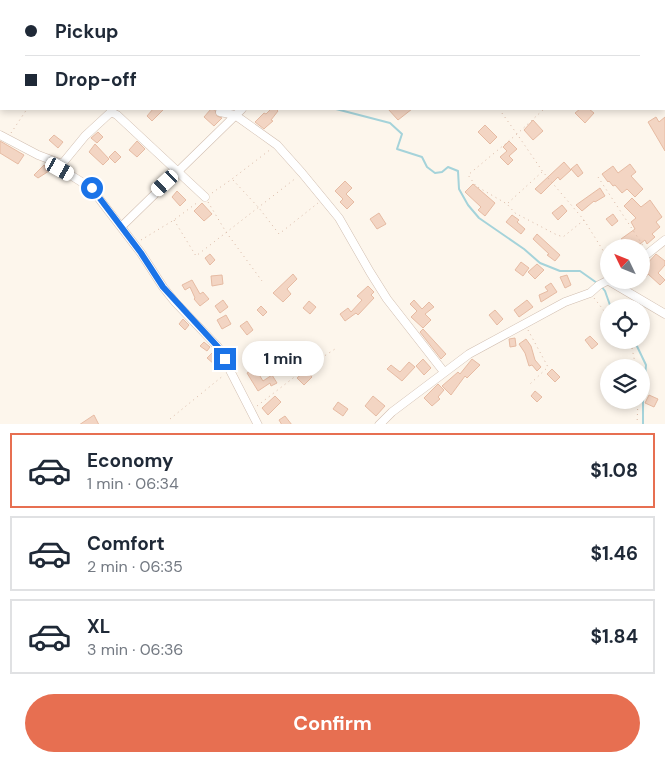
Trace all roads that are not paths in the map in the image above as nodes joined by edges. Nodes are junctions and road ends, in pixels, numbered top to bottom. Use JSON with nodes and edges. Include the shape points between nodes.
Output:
{"nodes":[{"id":1,"x":241,"y":110,"type":"edge"},
{"id":2,"x":220,"y":112,"type":"dead end"},
{"id":3,"x":235,"y":115,"type":"junction"},
{"id":4,"x":4,"y":137,"type":"edge"},
{"id":5,"x":62,"y":164,"type":"junction"},
{"id":6,"x":178,"y":171,"type":"junction"},
{"id":7,"x":205,"y":197,"type":"road end"},
{"id":8,"x":121,"y":227,"type":"junction"},
{"id":9,"x":665,"y":240,"type":"edge"},
{"id":10,"x":650,"y":252,"type":"edge"},
{"id":11,"x":600,"y":284,"type":"edge"},
{"id":12,"x":624,"y":289,"type":"edge"},
{"id":13,"x":665,"y":314,"type":"edge"},
{"id":14,"x":444,"y":372,"type":"junction"},
{"id":15,"x":258,"y":424,"type":"edge"},
{"id":16,"x":379,"y":424,"type":"edge"}],
"edges":[{"from":1,"to":3,"type":"street"},
{"from":2,"to":3,"type":"street"},
{"from":3,"to":6,"type":"street"},
{"from":3,"to":14,"type":"street","via":[[277,145],[324,198],[387,299]]},
{"from":4,"to":5,"type":"street"},
{"from":5,"to":6,"type":"street","via":[[111,112]]},
{"from":5,"to":8,"type":"street","via":[[60,169],[92,188]]},
{"from":6,"to":7,"type":"street"},
{"from":6,"to":8,"type":"street"},
{"from":8,"to":15,"type":"street","via":[[169,294],[218,347]]},
{"from":9,"to":10,"type":"street"},
{"from":11,"to":14,"type":"street","via":[[590,293],[565,302],[469,354]]},
{"from":12,"to":13,"type":"street"},
{"from":14,"to":16,"type":"street"}]}
